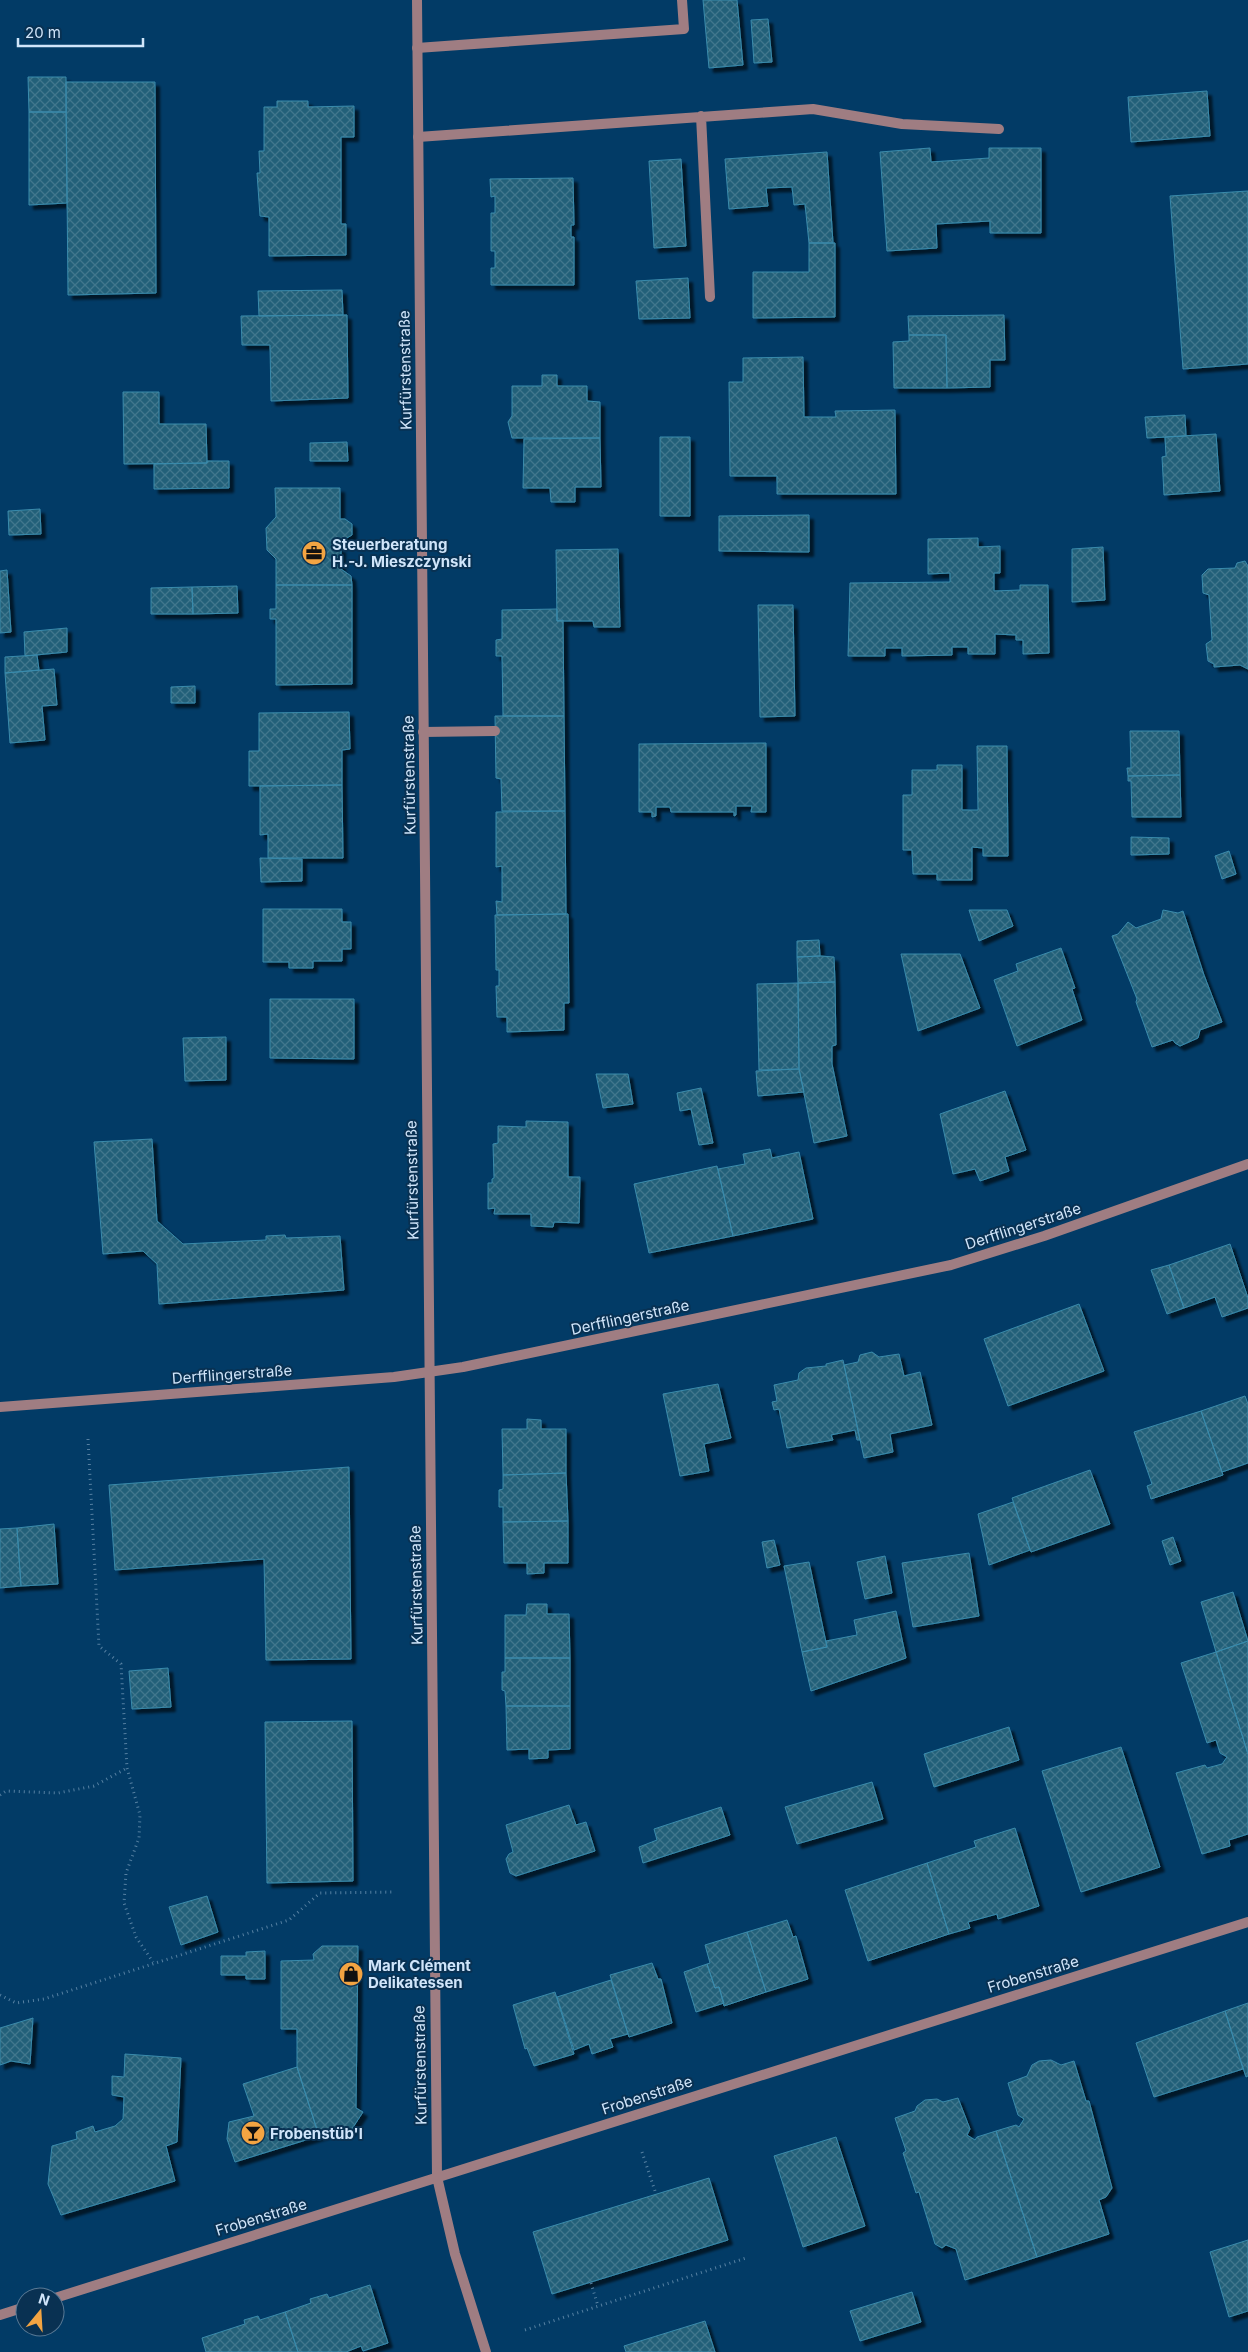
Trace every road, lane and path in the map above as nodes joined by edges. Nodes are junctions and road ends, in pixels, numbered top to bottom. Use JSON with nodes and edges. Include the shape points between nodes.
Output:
{"nodes":[{"id":1,"x":417,"y":0,"type":"edge"},
{"id":2,"x":682,"y":0,"type":"edge"},
{"id":3,"x":417,"y":48,"type":"junction"},
{"id":4,"x":701,"y":116,"type":"junction"},
{"id":5,"x":999,"y":129,"type":"dead end"},
{"id":6,"x":418,"y":137,"type":"junction"},
{"id":7,"x":710,"y":297,"type":"dead end"},
{"id":8,"x":495,"y":730,"type":"dead end"},
{"id":9,"x":424,"y":732,"type":"junction"},
{"id":10,"x":1248,"y":1164,"type":"edge"},
{"id":11,"x":429,"y":1372,"type":"junction"},
{"id":12,"x":0,"y":1408,"type":"edge"},
{"id":13,"x":88,"y":1438,"type":"dead end"},
{"id":14,"x":127,"y":1768,"type":"junction"},
{"id":15,"x":0,"y":1795,"type":"edge"},
{"id":16,"x":395,"y":1892,"type":"dead end"},
{"id":17,"x":1248,"y":1922,"type":"edge"},
{"id":18,"x":152,"y":1962,"type":"junction"},
{"id":19,"x":0,"y":1995,"type":"edge"},
{"id":20,"x":642,"y":2152,"type":"dead end"},
{"id":21,"x":436,"y":2177,"type":"junction"},
{"id":22,"x":656,"y":2194,"type":"dead end"},
{"id":23,"x":746,"y":2258,"type":"dead end"},
{"id":24,"x":591,"y":2283,"type":"dead end"},
{"id":25,"x":65,"y":2295,"type":"edge"},
{"id":26,"x":598,"y":2306,"type":"junction"},
{"id":27,"x":15,"y":2310,"type":"edge"},
{"id":28,"x":0,"y":2315,"type":"edge"},
{"id":29,"x":525,"y":2330,"type":"dead end"},
{"id":30,"x":486,"y":2352,"type":"edge"}],
"edges":[{"from":1,"to":3,"type":"street","name":"Kurfürstenstraße"},
{"from":2,"to":3,"type":"street","via":[[684,29]]},
{"from":3,"to":6,"type":"street","name":"Kurfürstenstraße"},
{"from":4,"to":5,"type":"street","via":[[813,109],[902,124]]},
{"from":4,"to":6,"type":"street"},
{"from":4,"to":7,"type":"street"},
{"from":6,"to":9,"type":"street","name":"Kurfürstenstraße"},
{"from":8,"to":9,"type":"street"},
{"from":9,"to":11,"type":"street","name":"Kurfürstenstraße"},
{"from":10,"to":11,"type":"street","name":"Derfflingerstraße","via":[[951,1265]]},
{"from":11,"to":12,"type":"street","name":"Derfflingerstraße"},
{"from":11,"to":21,"type":"street","name":"Kurfürstenstraße"},
{"from":13,"to":14,"type":"path","via":[[99,1646],[121,1664]]},
{"from":14,"to":15,"type":"path","via":[[94,1786],[58,1793],[6,1791]]},
{"from":14,"to":18,"type":"path","via":[[140,1815],[139,1838],[126,1873],[124,1903],[136,1936]]},
{"from":16,"to":18,"type":"path","via":[[320,1893],[289,1920]]},
{"from":17,"to":21,"type":"street","name":"Frobenstraße"},
{"from":18,"to":19,"type":"path","via":[[44,1999],[16,2003]]},
{"from":20,"to":22,"type":"path"},
{"from":21,"to":25,"type":"street","name":"Frobenstraße"},
{"from":21,"to":30,"type":"street","name":"Kurfürstenstraße","via":[[455,2254]]},
{"from":23,"to":26,"type":"path"},
{"from":24,"to":26,"type":"path"},
{"from":26,"to":29,"type":"path"},
{"from":27,"to":28,"type":"street"}]}
